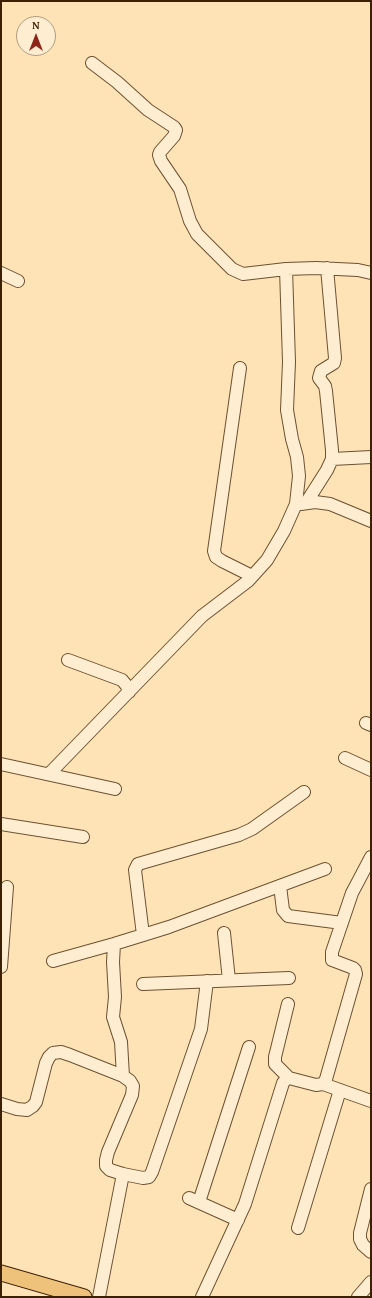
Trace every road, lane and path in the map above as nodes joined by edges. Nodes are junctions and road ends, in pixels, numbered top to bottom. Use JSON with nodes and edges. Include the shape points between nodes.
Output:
{"nodes":[{"id":1,"x":92,"y":63,"type":"dead end"},
{"id":2,"x":327,"y":268,"type":"junction"},
{"id":3,"x":286,"y":269,"type":"junction"},
{"id":4,"x":371,"y":272,"type":"edge"},
{"id":5,"x":1,"y":273,"type":"edge"},
{"id":6,"x":18,"y":281,"type":"dead end"},
{"id":7,"x":240,"y":368,"type":"dead end"},
{"id":8,"x":371,"y":457,"type":"edge"},
{"id":9,"x":332,"y":459,"type":"junction"},
{"id":10,"x":301,"y":504,"type":"junction"},
{"id":11,"x":371,"y":521,"type":"edge"},
{"id":12,"x":252,"y":576,"type":"junction"},
{"id":13,"x":68,"y":660,"type":"dead end"},
{"id":14,"x":129,"y":692,"type":"junction"},
{"id":15,"x":345,"y":758,"type":"dead end"},
{"id":16,"x":1,"y":764,"type":"edge"},
{"id":17,"x":371,"y":770,"type":"edge"},
{"id":18,"x":49,"y":774,"type":"junction"},
{"id":19,"x":116,"y":789,"type":"dead end"},
{"id":20,"x":304,"y":792,"type":"dead end"},
{"id":21,"x":1,"y":824,"type":"edge"},
{"id":22,"x":83,"y":837,"type":"dead end"},
{"id":23,"x":371,"y":857,"type":"edge"},
{"id":24,"x":325,"y":869,"type":"dead end"},
{"id":25,"x":280,"y":886,"type":"junction"},
{"id":26,"x":7,"y":887,"type":"dead end"},
{"id":27,"x":342,"y":923,"type":"junction"},
{"id":28,"x":224,"y":933,"type":"dead end"},
{"id":29,"x":143,"y":935,"type":"junction"},
{"id":30,"x":114,"y":944,"type":"junction"},
{"id":31,"x":54,"y":961,"type":"dead end"},
{"id":32,"x":1,"y":967,"type":"edge"},
{"id":33,"x":289,"y":978,"type":"dead end"},
{"id":34,"x":229,"y":980,"type":"junction"},
{"id":35,"x":207,"y":981,"type":"junction"},
{"id":36,"x":143,"y":984,"type":"dead end"},
{"id":37,"x":288,"y":1004,"type":"dead end"},
{"id":38,"x":249,"y":1047,"type":"dead end"},
{"id":39,"x":123,"y":1076,"type":"junction"},
{"id":40,"x":289,"y":1078,"type":"junction"},
{"id":41,"x":323,"y":1084,"type":"junction"},
{"id":42,"x":340,"y":1090,"type":"junction"},
{"id":43,"x":371,"y":1101,"type":"edge"},
{"id":44,"x":1,"y":1104,"type":"edge"},
{"id":45,"x":123,"y":1174,"type":"junction"},
{"id":46,"x":371,"y":1189,"type":"edge"},
{"id":47,"x":238,"y":1220,"type":"junction"},
{"id":48,"x":298,"y":1228,"type":"dead end"},
{"id":49,"x":371,"y":1252,"type":"edge"},
{"id":50,"x":1,"y":1273,"type":"edge"},
{"id":51,"x":371,"y":1282,"type":"edge"},
{"id":52,"x":84,"y":1297,"type":"edge"},
{"id":53,"x":99,"y":1297,"type":"edge"},
{"id":54,"x":202,"y":1297,"type":"edge"},
{"id":55,"x":358,"y":1297,"type":"edge"}],
"edges":[{"from":1,"to":3,"type":"street","via":[[176,130],[159,155],[180,189],[197,234],[239,273]]},
{"from":2,"to":3,"type":"street"},
{"from":2,"to":4,"type":"street"},
{"from":2,"to":9,"type":"street","via":[[335,358],[334,363],[321,372],[319,378],[326,391]]},
{"from":3,"to":10,"type":"street","via":[[289,362],[287,410],[299,466]]},
{"from":5,"to":6,"type":"street"},
{"from":7,"to":12,"type":"street","via":[[214,551],[216,557],[222,561]]},
{"from":8,"to":9,"type":"street"},
{"from":9,"to":10,"type":"street","via":[[327,470]]},
{"from":10,"to":11,"type":"street","via":[[322,502]]},
{"from":10,"to":12,"type":"street","via":[[267,560]]},
{"from":12,"to":14,"type":"street","via":[[202,616]]},
{"from":13,"to":14,"type":"street","via":[[122,680]]},
{"from":14,"to":18,"type":"street"},
{"from":15,"to":17,"type":"street"},
{"from":16,"to":18,"type":"street"},
{"from":18,"to":19,"type":"street"},
{"from":20,"to":29,"type":"street","via":[[252,829],[239,835],[138,864],[135,870]]},
{"from":21,"to":22,"type":"street"},
{"from":23,"to":27,"type":"street","via":[[352,893]]},
{"from":24,"to":25,"type":"street"},
{"from":25,"to":27,"type":"street","via":[[283,910],[288,916]]},
{"from":25,"to":29,"type":"street"},
{"from":26,"to":32,"type":"street"},
{"from":27,"to":41,"type":"street","via":[[332,952],[332,960],[352,968],[356,974]]},
{"from":28,"to":34,"type":"street"},
{"from":29,"to":30,"type":"street"},
{"from":30,"to":31,"type":"street"},
{"from":30,"to":39,"type":"street","via":[[114,1017],[121,1042]]},
{"from":33,"to":34,"type":"street"},
{"from":34,"to":35,"type":"street"},
{"from":35,"to":36,"type":"street"},
{"from":35,"to":45,"type":"street","via":[[201,1029],[152,1172],[149,1177],[143,1178]]},
{"from":37,"to":40,"type":"street","via":[[275,1064]]},
{"from":38,"to":47,"type":"street","via":[[194,1200]]},
{"from":39,"to":44,"type":"street","via":[[61,1052],[53,1053],[46,1063],[33,1106],[27,1110]]},
{"from":39,"to":45,"type":"street","via":[[133,1086],[132,1095],[106,1160],[106,1166]]},
{"from":40,"to":41,"type":"street","via":[[316,1085]]},
{"from":40,"to":47,"type":"street","via":[[283,1083]]},
{"from":41,"to":42,"type":"street"},
{"from":42,"to":43,"type":"street"},
{"from":42,"to":48,"type":"street"},
{"from":45,"to":53,"type":"street"},
{"from":46,"to":49,"type":"street","via":[[360,1233],[363,1245]]},
{"from":47,"to":54,"type":"street"},
{"from":50,"to":52,"type":"main road"},
{"from":51,"to":55,"type":"street"}]}
